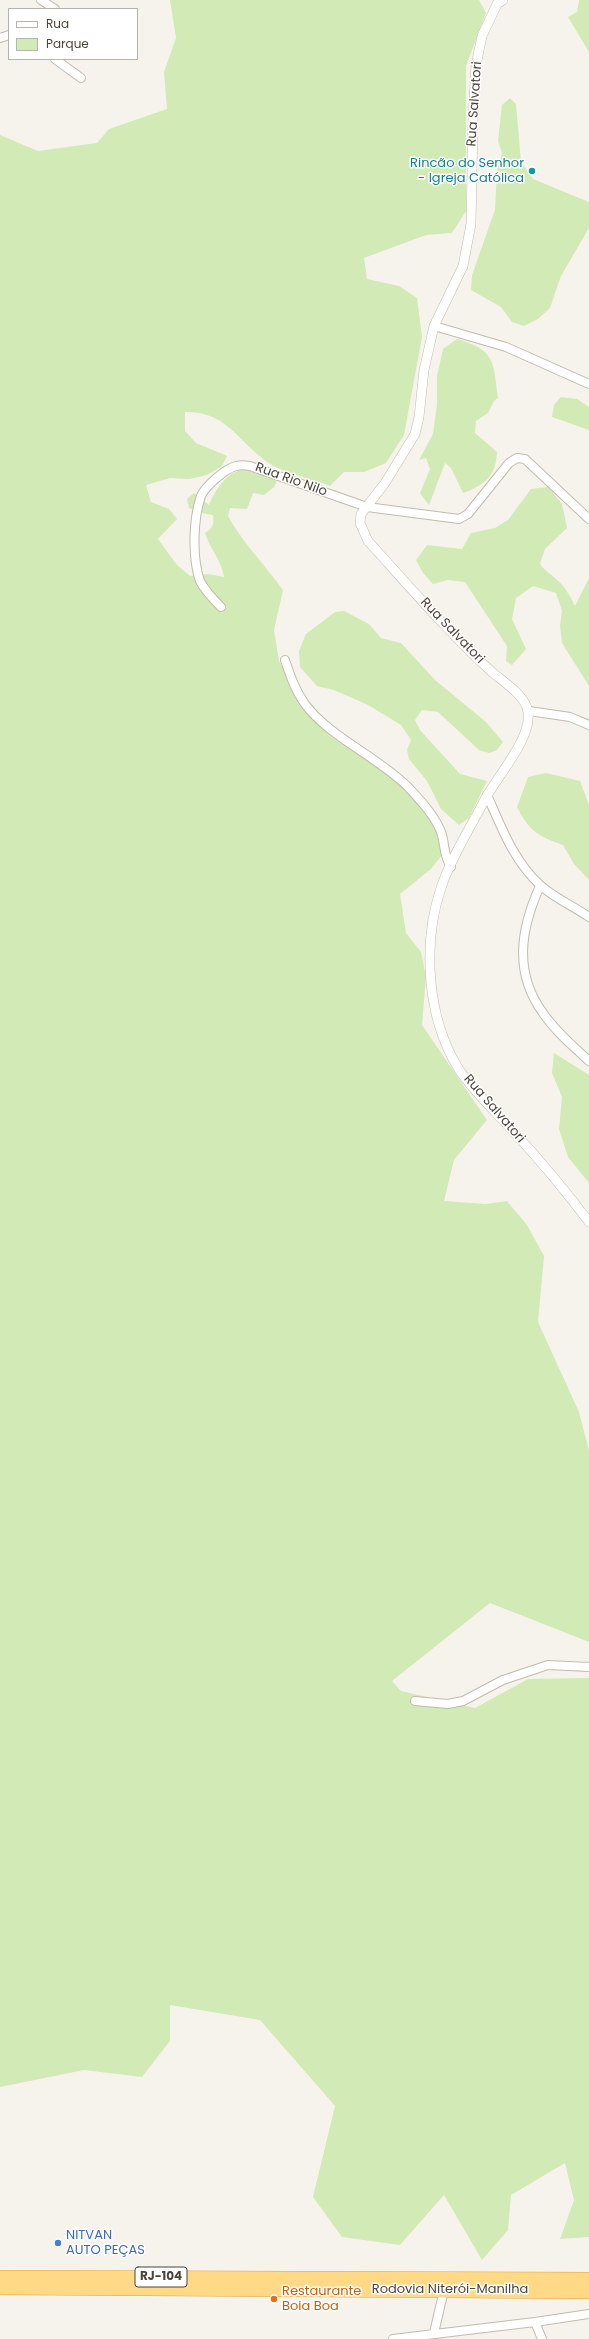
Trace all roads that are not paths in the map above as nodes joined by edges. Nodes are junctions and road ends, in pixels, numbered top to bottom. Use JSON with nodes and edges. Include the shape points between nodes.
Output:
{"nodes":[{"id":1,"x":41,"y":0,"type":"edge"},
{"id":2,"x":498,"y":1,"type":"edge"},
{"id":3,"x":53,"y":8,"type":"edge"},
{"id":4,"x":56,"y":60,"type":"edge"},
{"id":5,"x":81,"y":78,"type":"dead end"},
{"id":6,"x":434,"y":326,"type":"junction"},
{"id":7,"x":589,"y":384,"type":"edge"},
{"id":8,"x":367,"y":507,"type":"junction"},
{"id":9,"x":589,"y":519,"type":"edge"},
{"id":10,"x":220,"y":607,"type":"dead end"},
{"id":11,"x":284,"y":660,"type":"dead end"},
{"id":12,"x":528,"y":711,"type":"junction"},
{"id":13,"x":589,"y":725,"type":"edge"},
{"id":14,"x":487,"y":795,"type":"junction"},
{"id":15,"x":451,"y":867,"type":"junction"},
{"id":16,"x":540,"y":886,"type":"junction"},
{"id":17,"x":589,"y":917,"type":"edge"},
{"id":18,"x":589,"y":1061,"type":"edge"},
{"id":19,"x":589,"y":1222,"type":"edge"},
{"id":20,"x":589,"y":1667,"type":"edge"},
{"id":21,"x":415,"y":1701,"type":"dead end"},
{"id":22,"x":0,"y":2277,"type":"edge"},
{"id":23,"x":589,"y":2278,"type":"edge"},
{"id":24,"x":0,"y":2288,"type":"edge"},
{"id":25,"x":444,"y":2290,"type":"junction"},
{"id":26,"x":589,"y":2292,"type":"edge"},
{"id":27,"x":589,"y":2314,"type":"edge"},
{"id":28,"x":535,"y":2322,"type":"junction"},
{"id":29,"x":434,"y":2333,"type":"junction"},
{"id":30,"x":393,"y":2339,"type":"edge"},
{"id":31,"x":542,"y":2339,"type":"edge"}],
"edges":[{"from":1,"to":3,"type":"street"},
{"from":2,"to":6,"type":"street","name":"Rua Salvatori","via":[[482,36],[476,65],[471,224],[463,266]]},
{"from":4,"to":5,"type":"street"},
{"from":6,"to":7,"type":"street","via":[[506,347]]},
{"from":6,"to":8,"type":"street","name":"Rua Salvatori","via":[[424,370],[415,434]]},
{"from":8,"to":9,"type":"street","name":"Rua Rio Nilo","via":[[459,519],[468,514],[509,463],[518,458],[525,459],[536,467]]},
{"from":8,"to":10,"type":"street","name":"Rua Rio Nilo","via":[[250,466],[242,464],[232,467],[215,479],[202,495],[195,532],[195,561],[201,581],[208,594]]},
{"from":8,"to":12,"type":"street","name":"Rua Salvatori","via":[[361,514],[360,523],[368,542],[479,660],[518,695]]},
{"from":11,"to":15,"type":"street","via":[[296,690],[306,705],[322,721],[408,788],[430,814],[442,834],[445,854]]},
{"from":12,"to":13,"type":"street","via":[[570,717]]},
{"from":12,"to":14,"type":"street","name":"Rua Salvatori","via":[[528,727],[524,738]]},
{"from":14,"to":15,"type":"street","name":"Rua Salvatori"},
{"from":14,"to":16,"type":"street","via":[[514,853]]},
{"from":15,"to":19,"type":"street","name":"Rua Salvatori","via":[[441,887],[432,924],[433,999],[445,1041],[458,1068],[481,1097]]},
{"from":16,"to":17,"type":"street"},
{"from":16,"to":18,"type":"street","via":[[524,928],[524,966],[529,989],[543,1013]]},
{"from":20,"to":21,"type":"street","via":[[548,1665],[502,1680],[463,1701],[448,1704]]},
{"from":22,"to":23,"type":"highway","name":"Rodovia Niterói-Manilha","number":"RJ-104"},
{"from":24,"to":25,"type":"highway","name":"Rodovia Niterói-Manilha","number":"RJ-104"},
{"from":25,"to":26,"type":"highway","name":"Rodovia Niterói-Manilha","number":"RJ-104"},
{"from":25,"to":29,"type":"street"},
{"from":27,"to":28,"type":"street"},
{"from":28,"to":29,"type":"street"},
{"from":28,"to":31,"type":"street"},
{"from":29,"to":30,"type":"street"}]}
